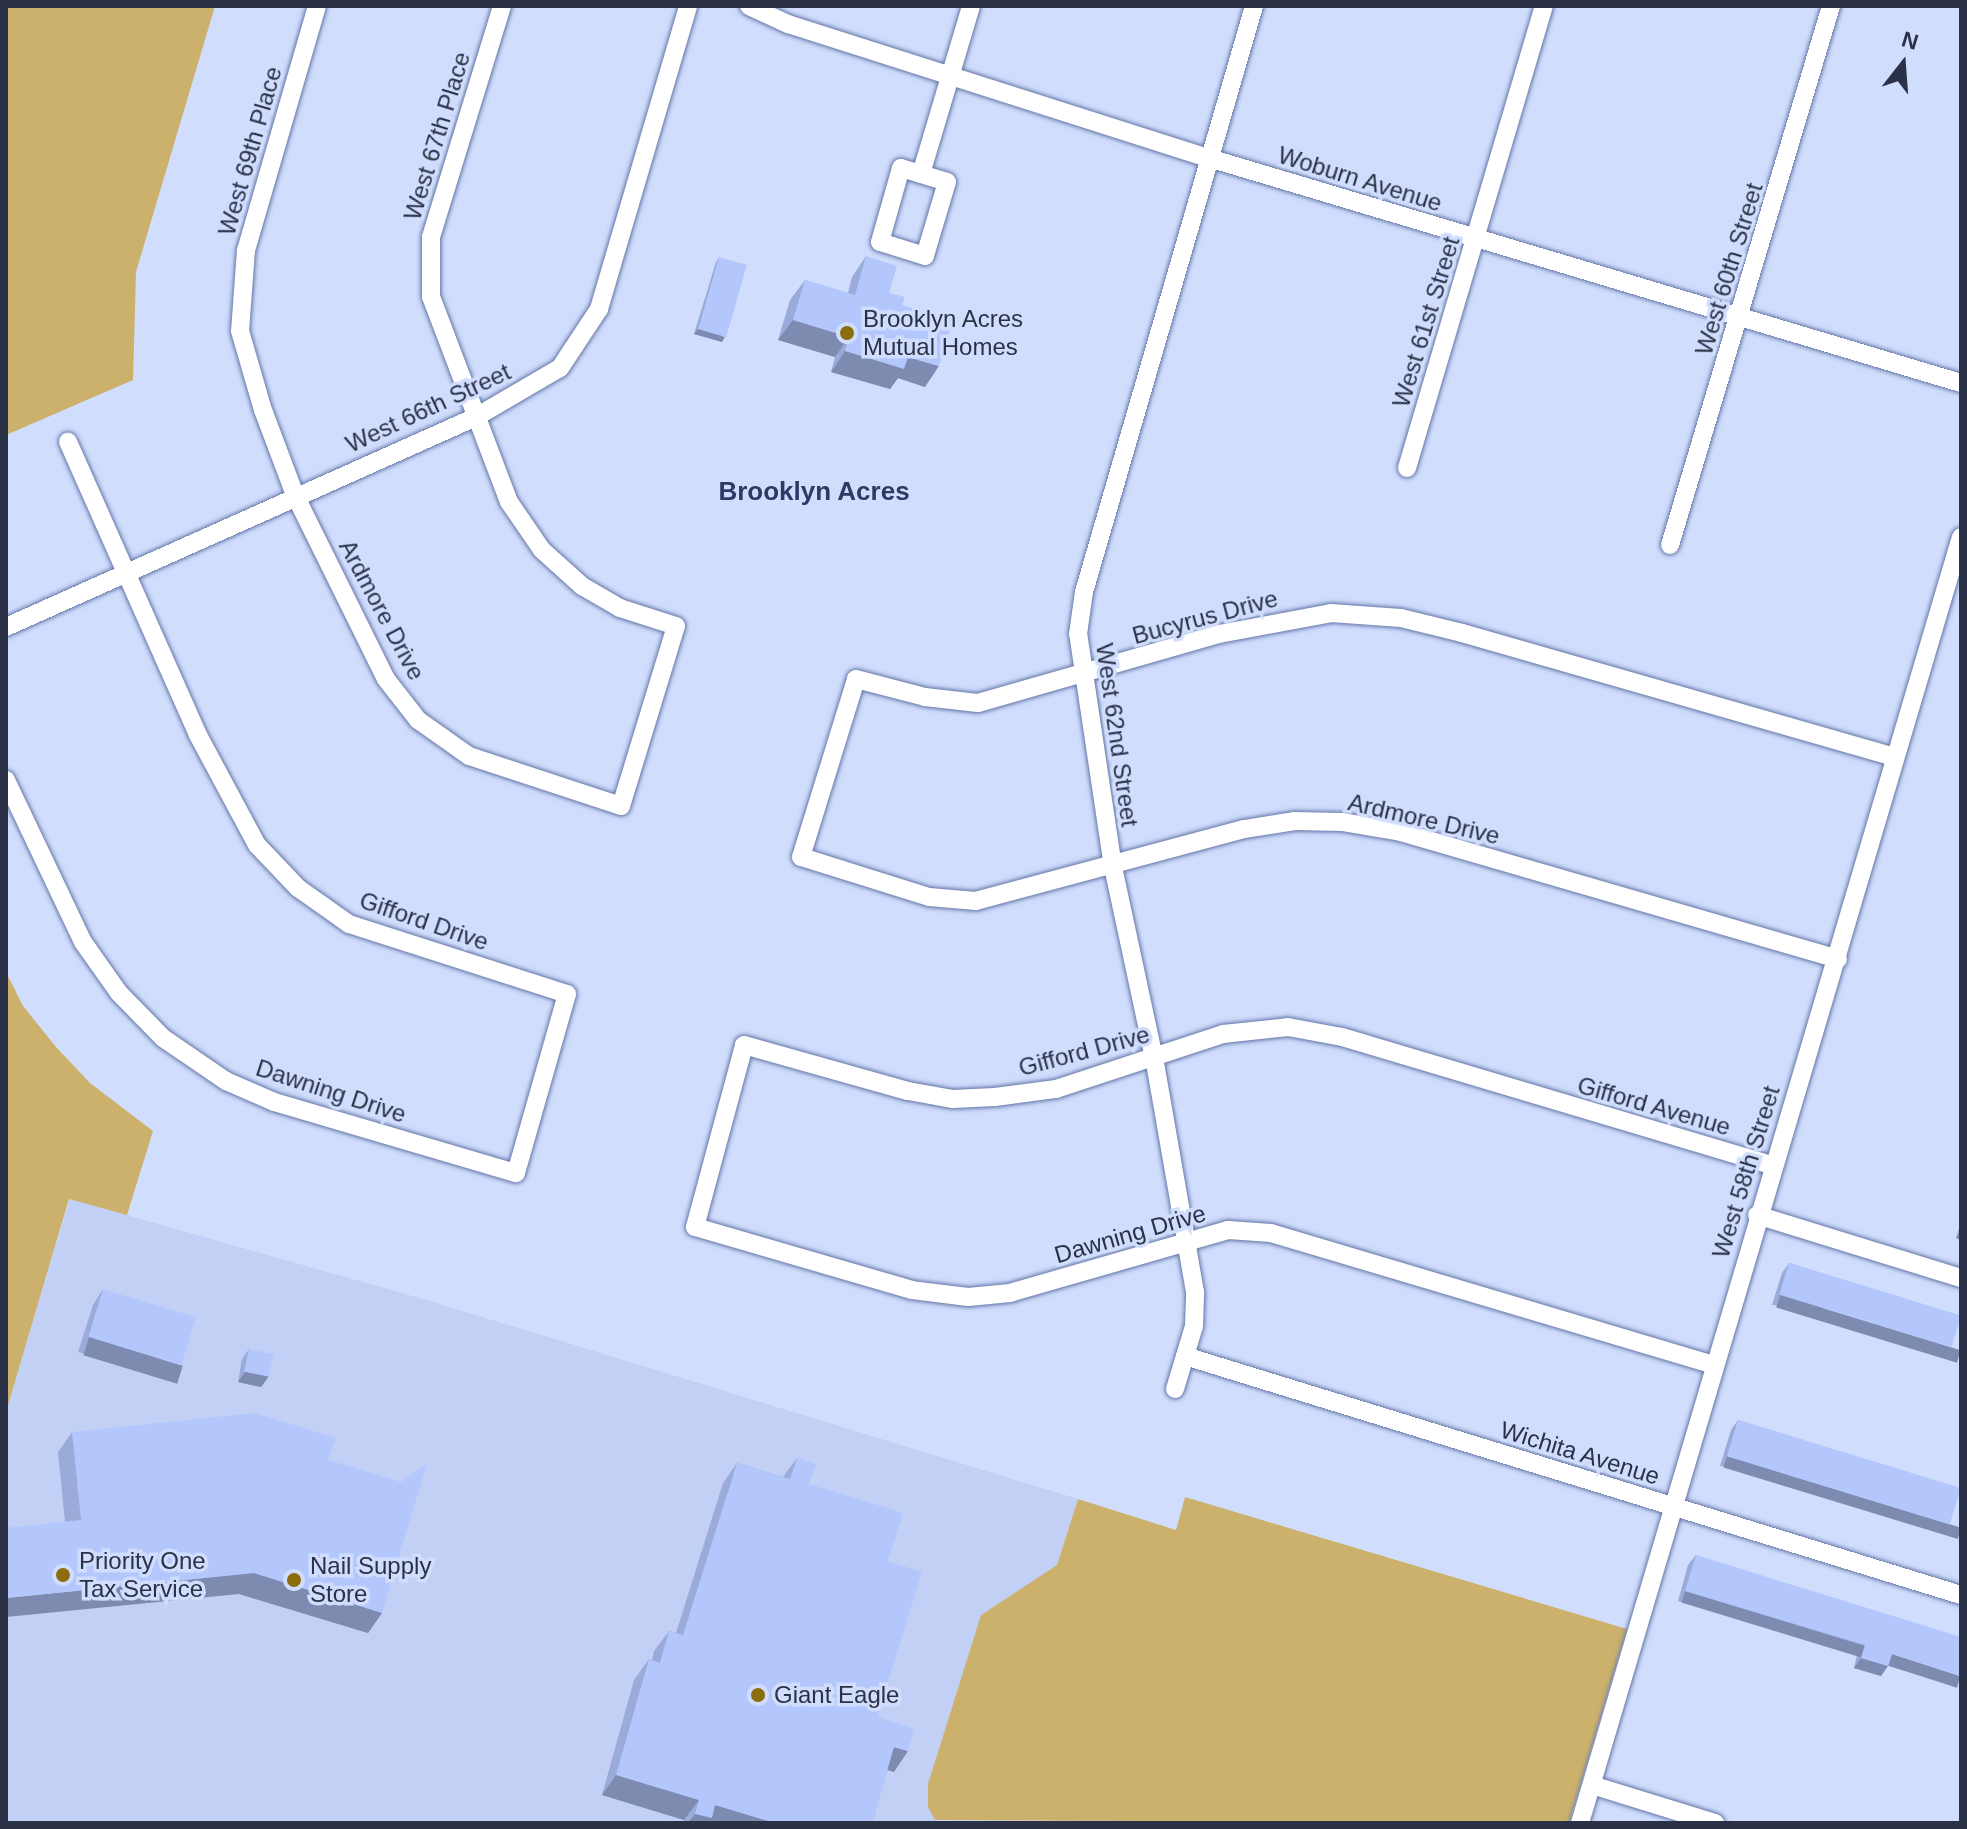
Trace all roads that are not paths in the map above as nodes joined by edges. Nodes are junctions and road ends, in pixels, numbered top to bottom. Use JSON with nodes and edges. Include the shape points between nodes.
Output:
{"nodes":[{"id":1,"x":317,"y":6,"type":"edge"},
{"id":2,"x":502,"y":6,"type":"edge"},
{"id":3,"x":688,"y":6,"type":"edge"},
{"id":4,"x":749,"y":6,"type":"edge"},
{"id":5,"x":971,"y":6,"type":"edge"},
{"id":6,"x":1254,"y":6,"type":"edge"},
{"id":7,"x":1544,"y":6,"type":"edge"},
{"id":8,"x":1831,"y":6,"type":"edge"},
{"id":9,"x":950,"y":75,"type":"junction"},
{"id":10,"x":1209,"y":158,"type":"junction"},
{"id":11,"x":921,"y":174,"type":"junction"},
{"id":12,"x":1476,"y":239,"type":"junction"},
{"id":13,"x":1739,"y":320,"type":"junction"},
{"id":14,"x":1961,"y":383,"type":"edge"},
{"id":15,"x":476,"y":417,"type":"junction"},
{"id":16,"x":68,"y":442,"type":"dead end"},
{"id":17,"x":1407,"y":468,"type":"dead end"},
{"id":18,"x":295,"y":495,"type":"junction"},
{"id":19,"x":1961,"y":537,"type":"edge"},
{"id":20,"x":1670,"y":545,"type":"dead end"},
{"id":21,"x":123,"y":575,"type":"junction"},
{"id":22,"x":6,"y":627,"type":"edge"},
{"id":23,"x":1082,"y":677,"type":"junction"},
{"id":24,"x":1894,"y":757,"type":"junction"},
{"id":25,"x":827,"y":773,"type":"joint"},
{"id":26,"x":6,"y":780,"type":"edge"},
{"id":27,"x":1113,"y":867,"type":"junction"},
{"id":28,"x":1838,"y":959,"type":"junction"},
{"id":29,"x":1154,"y":1058,"type":"junction"},
{"id":30,"x":540,"y":1084,"type":"joint"},
{"id":31,"x":1524,"y":1093,"type":"joint"},
{"id":32,"x":719,"y":1134,"type":"joint"},
{"id":33,"x":1771,"y":1165,"type":"junction"},
{"id":34,"x":1757,"y":1215,"type":"junction"},
{"id":35,"x":1186,"y":1244,"type":"junction"},
{"id":36,"x":1961,"y":1278,"type":"edge"},
{"id":37,"x":1185,"y":1356,"type":"junction"},
{"id":38,"x":1714,"y":1365,"type":"junction"},
{"id":39,"x":1175,"y":1389,"type":"dead end"},
{"id":40,"x":1673,"y":1506,"type":"junction"},
{"id":41,"x":1961,"y":1595,"type":"edge"},
{"id":42,"x":1592,"y":1785,"type":"junction"},
{"id":43,"x":1580,"y":1823,"type":"edge"},
{"id":44,"x":1715,"y":1823,"type":"edge"}],
"edges":[{"from":1,"to":18,"type":"street","name":"West 69th Place","via":[[255,207],[241,291],[240,331]]},
{"from":2,"to":15,"type":"street","name":"West 67th Place","via":[[431,237],[431,297]]},
{"from":3,"to":15,"type":"street","name":"West 66th Street","via":[[599,309],[560,368]]},
{"from":4,"to":9,"type":"street","name":"Woburn Avenue","via":[[788,24]]},
{"from":5,"to":9,"type":"street"},
{"from":6,"to":10,"type":"street","name":"West 62nd Street"},
{"from":7,"to":12,"type":"street","name":"West 61st Street"},
{"from":8,"to":13,"type":"street","name":"West 60th Street"},
{"from":9,"to":10,"type":"street","name":"Woburn Avenue"},
{"from":9,"to":11,"type":"street"},
{"from":10,"to":12,"type":"street","name":"Woburn Avenue"},
{"from":10,"to":23,"type":"street","name":"West 62nd Street","via":[[1084,592],[1078,634]]},
{"from":11,"to":11,"type":"street","via":[[901,168],[880,242],[925,256],[947,182]]},
{"from":12,"to":13,"type":"street","name":"Woburn Avenue"},
{"from":12,"to":17,"type":"street","name":"West 61st Street"},
{"from":13,"to":14,"type":"street","name":"Woburn Avenue"},
{"from":13,"to":20,"type":"street","name":"West 60th Street"},
{"from":15,"to":18,"type":"street","name":"West 66th Street"},
{"from":15,"to":18,"type":"street","name":"Ardmore Drive","via":[[509,502],[542,550],[582,586],[620,608],[676,626],[621,806],[469,756],[418,720],[386,679]]},
{"from":16,"to":21,"type":"street"},
{"from":18,"to":21,"type":"street","name":"West 66th Street"},
{"from":19,"to":24,"type":"street","name":"West 58th Street"},
{"from":21,"to":22,"type":"street","name":"West 66th Street"},
{"from":21,"to":30,"type":"street","name":"Gifford Drive","via":[[230,799],[257,845],[298,888],[349,924],[567,994]]},
{"from":23,"to":24,"type":"street","name":"Bucyrus Drive","via":[[1274,620],[1331,613],[1401,618]]},
{"from":23,"to":25,"type":"street","name":"Bucyrus Drive","via":[[978,703],[925,697],[856,679]]},
{"from":23,"to":27,"type":"street","name":"West 62nd Street"},
{"from":24,"to":28,"type":"street","name":"West 58th Street"},
{"from":25,"to":27,"type":"street","name":"Ardmore Drive","via":[[801,857],[929,897],[976,901]]},
{"from":26,"to":30,"type":"street","name":"Dawning Drive","via":[[50,881],[119,993],[163,1038],[226,1081],[274,1102],[516,1173]]},
{"from":27,"to":28,"type":"street","name":"Ardmore Drive","via":[[1244,829],[1295,821],[1342,822],[1401,832]]},
{"from":27,"to":29,"type":"street","name":"West 62nd Street"},
{"from":28,"to":33,"type":"street","name":"West 58th Street"},
{"from":29,"to":31,"type":"street","name":"Gifford Drive","via":[[1223,1034],[1288,1027],[1342,1037]]},
{"from":29,"to":32,"type":"street","name":"Gifford Drive","via":[[1056,1089],[953,1099],[744,1045]]},
{"from":29,"to":35,"type":"street","name":"West 62nd Street"},
{"from":31,"to":33,"type":"street","name":"Gifford Avenue"},
{"from":32,"to":35,"type":"street","name":"Dawning Drive","via":[[695,1227],[912,1290],[968,1297],[1010,1293]]},
{"from":33,"to":34,"type":"street","name":"West 58th Street"},
{"from":34,"to":36,"type":"street"},
{"from":34,"to":38,"type":"street","name":"West 58th Street"},
{"from":35,"to":37,"type":"street","name":"West 62nd Street","via":[[1195,1292]]},
{"from":35,"to":38,"type":"street","name":"Dawning Drive","via":[[1228,1230],[1271,1233]]},
{"from":37,"to":39,"type":"street","name":"West 62nd Street"},
{"from":37,"to":40,"type":"street","name":"Wichita Avenue"},
{"from":38,"to":40,"type":"street","name":"West 58th Street"},
{"from":40,"to":41,"type":"street","name":"Wichita Avenue"},
{"from":40,"to":42,"type":"street","name":"West 58th Street"},
{"from":42,"to":43,"type":"street","name":"West 58th Street"},
{"from":42,"to":44,"type":"street"}]}
